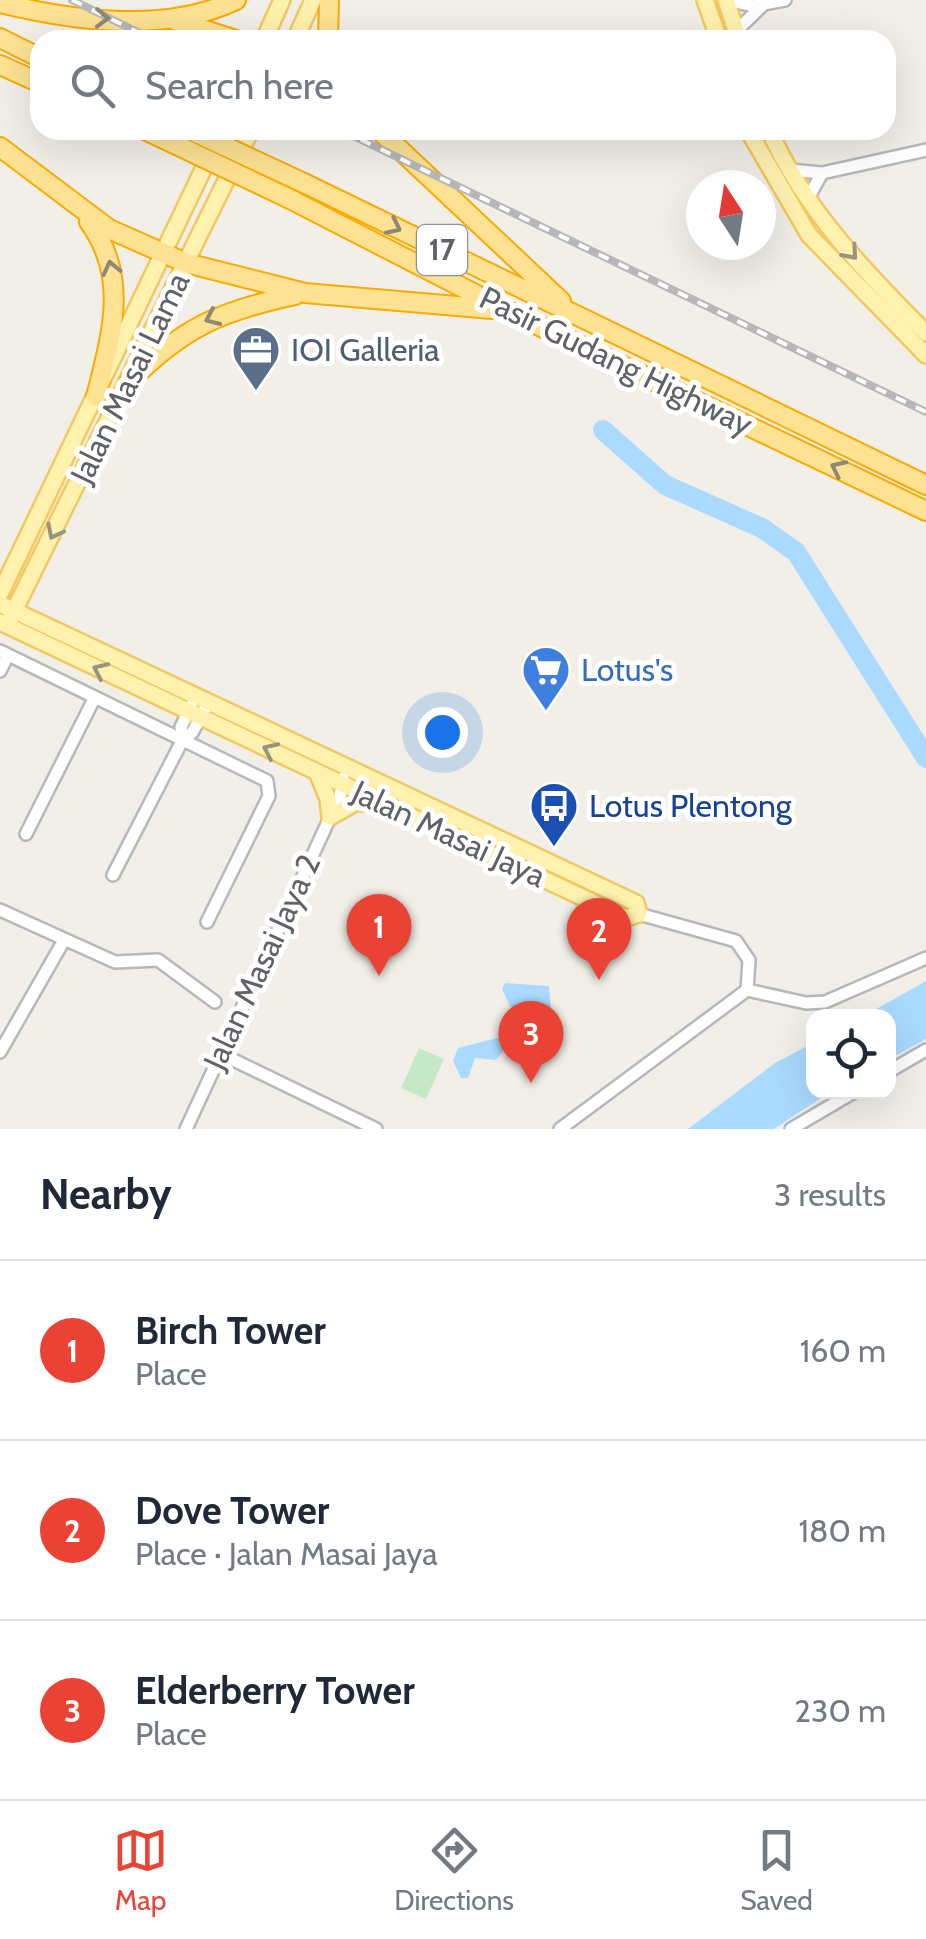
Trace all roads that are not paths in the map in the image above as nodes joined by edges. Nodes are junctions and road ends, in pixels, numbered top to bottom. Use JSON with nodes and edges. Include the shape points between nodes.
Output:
{"nodes":[{"id":1,"x":236,"y":0,"type":"edge"},
{"id":2,"x":282,"y":0,"type":"edge"},
{"id":3,"x":313,"y":0,"type":"edge"},
{"id":4,"x":328,"y":0,"type":"edge"},
{"id":5,"x":705,"y":0,"type":"edge"},
{"id":6,"x":727,"y":0,"type":"edge"},
{"id":7,"x":785,"y":0,"type":"edge"},
{"id":8,"x":0,"y":3,"type":"edge"},
{"id":9,"x":764,"y":4,"type":"junction"},
{"id":10,"x":171,"y":19,"type":"junction"},
{"id":11,"x":205,"y":30,"type":"edge"},
{"id":12,"x":268,"y":30,"type":"edge"},
{"id":13,"x":299,"y":30,"type":"edge"},
{"id":14,"x":328,"y":30,"type":"edge"},
{"id":15,"x":716,"y":30,"type":"edge"},
{"id":16,"x":736,"y":30,"type":"edge"},
{"id":17,"x":743,"y":30,"type":"edge"},
{"id":18,"x":0,"y":38,"type":"edge"},
{"id":19,"x":30,"y":53,"type":"edge"},
{"id":20,"x":0,"y":64,"type":"edge"},
{"id":21,"x":30,"y":78,"type":"edge"},
{"id":22,"x":166,"y":140,"type":"edge"},
{"id":23,"x":211,"y":140,"type":"edge"},
{"id":24,"x":217,"y":140,"type":"edge"},
{"id":25,"x":246,"y":140,"type":"edge"},
{"id":26,"x":391,"y":140,"type":"edge"},
{"id":27,"x":754,"y":140,"type":"edge"},
{"id":28,"x":774,"y":140,"type":"edge"},
{"id":29,"x":0,"y":147,"type":"edge"},
{"id":30,"x":926,"y":150,"type":"edge"},
{"id":31,"x":789,"y":170,"type":"junction"},
{"id":32,"x":822,"y":173,"type":"junction"},
{"id":33,"x":807,"y":200,"type":"junction"},
{"id":34,"x":80,"y":209,"type":"junction"},
{"id":35,"x":164,"y":253,"type":"junction"},
{"id":36,"x":186,"y":263,"type":"junction"},
{"id":37,"x":305,"y":292,"type":"junction"},
{"id":38,"x":512,"y":313,"type":"junction"},
{"id":39,"x":578,"y":316,"type":"junction"},
{"id":40,"x":926,"y":333,"type":"edge"},
{"id":41,"x":926,"y":355,"type":"edge"},
{"id":42,"x":129,"y":382,"type":"junction"},
{"id":43,"x":96,"y":398,"type":"junction"},
{"id":44,"x":926,"y":484,"type":"edge"},
{"id":45,"x":926,"y":510,"type":"edge"},
{"id":46,"x":14,"y":563,"type":"junction"},
{"id":47,"x":0,"y":575,"type":"edge"},
{"id":48,"x":30,"y":580,"type":"junction"},
{"id":49,"x":0,"y":594,"type":"edge"},
{"id":50,"x":5,"y":616,"type":"edge"},
{"id":51,"x":44,"y":626,"type":"junction"},
{"id":52,"x":4,"y":652,"type":"edge"},
{"id":53,"x":0,"y":671,"type":"edge"},
{"id":54,"x":95,"y":697,"type":"junction"},
{"id":55,"x":198,"y":707,"type":"junction"},
{"id":56,"x":185,"y":733,"type":"junction"},
{"id":57,"x":316,"y":772,"type":"junction"},
{"id":58,"x":348,"y":782,"type":"junction"},
{"id":59,"x":380,"y":802,"type":"junction"},
{"id":60,"x":330,"y":817,"type":"junction"},
{"id":61,"x":26,"y":834,"type":"dead end"},
{"id":62,"x":113,"y":875,"type":"dead end"},
{"id":63,"x":0,"y":910,"type":"edge"},
{"id":64,"x":638,"y":914,"type":"junction"},
{"id":65,"x":207,"y":922,"type":"dead end"},
{"id":66,"x":64,"y":942,"type":"junction"},
{"id":67,"x":926,"y":958,"type":"edge"},
{"id":68,"x":747,"y":990,"type":"junction"},
{"id":69,"x":214,"y":1002,"type":"dead end"},
{"id":70,"x":1,"y":1048,"type":"edge"},
{"id":71,"x":926,"y":1050,"type":"edge"},
{"id":72,"x":219,"y":1054,"type":"junction"},
{"id":73,"x":896,"y":1067,"type":"edge"},
{"id":74,"x":842,"y":1099,"type":"edge"},
{"id":75,"x":186,"y":1129,"type":"edge"},
{"id":76,"x":376,"y":1129,"type":"edge"},
{"id":77,"x":560,"y":1129,"type":"edge"},
{"id":78,"x":791,"y":1129,"type":"edge"}],
"edges":[{"from":1,"to":10,"type":"highway"},
{"from":2,"to":12,"type":"main road"},
{"from":3,"to":13,"type":"main road"},
{"from":4,"to":14,"type":"highway"},
{"from":5,"to":15,"type":"main road"},
{"from":6,"to":9,"type":"street"},
{"from":6,"to":16,"type":"main road"},
{"from":7,"to":9,"type":"street"},
{"from":8,"to":10,"type":"highway","one_way":true,"via":[[88,19]]},
{"from":9,"to":17,"type":"street"},
{"from":10,"to":11,"type":"highway"},
{"from":18,"to":19,"type":"highway"},
{"from":20,"to":21,"type":"highway"},
{"from":22,"to":38,"type":"highway","name":"Pasir Gudang Highway","number":"17","bridge":true},
{"from":23,"to":39,"type":"highway","name":"Pasir Gudang Highway","number":"17","one_way":true,"bridge":true},
{"from":24,"to":35,"type":"main road","name":"Jalan Masai Lama"},
{"from":25,"to":36,"type":"main road","name":"Jalan Masai Lama"},
{"from":26,"to":39,"type":"highway"},
{"from":27,"to":41,"type":"main road","via":[[808,235]]},
{"from":28,"to":31,"type":"main road"},
{"from":29,"to":34,"type":"highway"},
{"from":30,"to":32,"type":"street"},
{"from":31,"to":32,"type":"street"},
{"from":31,"to":33,"type":"main road"},
{"from":32,"to":33,"type":"street"},
{"from":33,"to":40,"type":"main road","one_way":true},
{"from":34,"to":35,"type":"highway","via":[[136,245]]},
{"from":43,"to":34,"type":"highway","one_way":true,"via":[[114,324],[114,274]]},
{"from":35,"to":36,"type":"highway"},
{"from":35,"to":43,"type":"main road","name":"Jalan Masai Lama"},
{"from":36,"to":37,"type":"highway"},
{"from":36,"to":42,"type":"main road","name":"Jalan Masai Lama"},
{"from":37,"to":38,"type":"highway"},
{"from":37,"to":42,"type":"highway","one_way":true,"via":[[237,307],[197,325],[166,344]]},
{"from":45,"to":38,"type":"highway","name":"Pasir Gudang Highway","number":"17","one_way":true},
{"from":39,"to":44,"type":"highway","name":"Pasir Gudang Highway","number":"17"},
{"from":42,"to":48,"type":"main road","name":"Jalan Masai Lama","one_way":true},
{"from":43,"to":46,"type":"main road","name":"Jalan Masai Lama"},
{"from":46,"to":47,"type":"main road"},
{"from":46,"to":49,"type":"main road","name":"Jalan Masai Lama"},
{"from":48,"to":50,"type":"main road","name":"Jalan Masai Lama"},
{"from":48,"to":51,"type":"main road","via":[[30,607]]},
{"from":50,"to":51,"type":"main road","name":"Jalan Masai Jaya"},
{"from":55,"to":50,"type":"main road","name":"Jalan Masai Jaya","one_way":true},
{"from":51,"to":55,"type":"main road","name":"Jalan Masai Jaya"},
{"from":52,"to":53,"type":"street"},
{"from":52,"to":54,"type":"street"},
{"from":54,"to":56,"type":"street"},
{"from":54,"to":61,"type":"street"},
{"from":55,"to":56,"type":"street"},
{"from":57,"to":55,"type":"main road","name":"Jalan Masai Jaya","one_way":true},
{"from":55,"to":58,"type":"main road","name":"Jalan Masai Jaya"},
{"from":56,"to":62,"type":"street"},
{"from":56,"to":65,"type":"street","via":[[264,777],[269,791]]},
{"from":57,"to":58,"type":"main road","name":"Jalan Masai Jaya"},
{"from":57,"to":60,"type":"main road"},
{"from":58,"to":59,"type":"main road","name":"Jalan Masai Jaya"},
{"from":58,"to":60,"type":"street","name":"Jalan Masai Jaya 2"},
{"from":58,"to":64,"type":"main road","name":"Jalan Masai Jaya","via":[[636,903]]},
{"from":59,"to":60,"type":"main road","via":[[356,803]]},
{"from":59,"to":64,"type":"main road","name":"Jalan Masai Jaya","via":[[626,918]]},
{"from":60,"to":72,"type":"street","name":"Jalan Masai Jaya 2"},
{"from":63,"to":66,"type":"street"},
{"from":64,"to":68,"type":"street","via":[[736,940],[749,960]]},
{"from":66,"to":69,"type":"street","via":[[121,963],[158,960]]},
{"from":66,"to":70,"type":"street"},
{"from":67,"to":68,"type":"street","via":[[826,1002]]},
{"from":68,"to":77,"type":"street"},
{"from":71,"to":73,"type":"street"},
{"from":72,"to":75,"type":"street","name":"Jalan Masai Jaya 2"},
{"from":72,"to":76,"type":"street"},
{"from":74,"to":78,"type":"street"}]}
